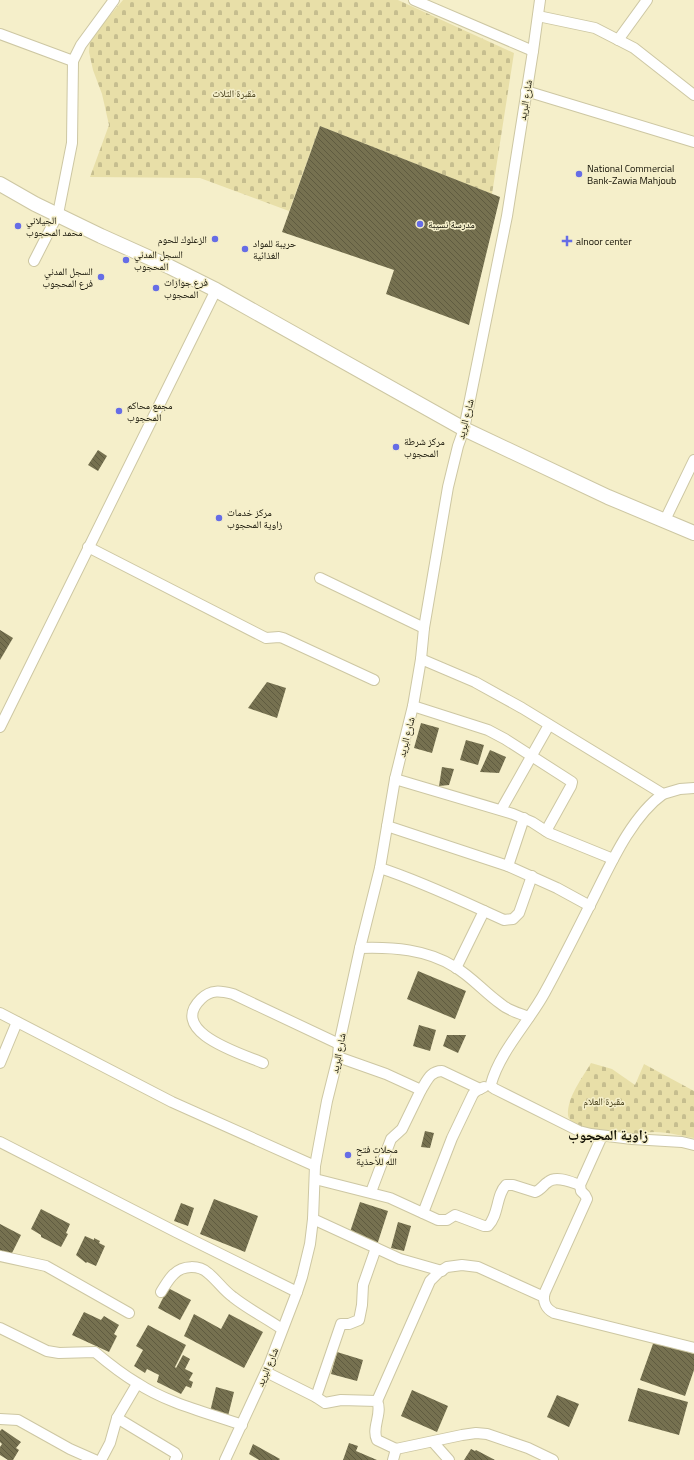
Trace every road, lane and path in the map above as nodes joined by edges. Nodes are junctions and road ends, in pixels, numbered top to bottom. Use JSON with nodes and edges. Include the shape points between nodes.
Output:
{"nodes":[{"id":1,"x":114,"y":0,"type":"edge"},
{"id":2,"x":414,"y":0,"type":"edge"},
{"id":3,"x":540,"y":0,"type":"edge"},
{"id":4,"x":647,"y":0,"type":"edge"},
{"id":5,"x":538,"y":16,"type":"junction"},
{"id":6,"x":0,"y":34,"type":"edge"},
{"id":7,"x":618,"y":40,"type":"junction"},
{"id":8,"x":533,"y":51,"type":"junction"},
{"id":9,"x":73,"y":61,"type":"junction"},
{"id":10,"x":526,"y":91,"type":"junction"},
{"id":11,"x":694,"y":95,"type":"edge"},
{"id":12,"x":694,"y":142,"type":"edge"},
{"id":13,"x":0,"y":184,"type":"edge"},
{"id":14,"x":58,"y":214,"type":"junction"},
{"id":15,"x":34,"y":261,"type":"dead end"},
{"id":16,"x":216,"y":290,"type":"junction"},
{"id":17,"x":464,"y":429,"type":"junction"},
{"id":18,"x":694,"y":460,"type":"edge"},
{"id":19,"x":665,"y":520,"type":"junction"},
{"id":20,"x":694,"y":533,"type":"edge"},
{"id":21,"x":88,"y":548,"type":"junction"},
{"id":22,"x":320,"y":578,"type":"dead end"},
{"id":23,"x":424,"y":628,"type":"junction"},
{"id":24,"x":422,"y":659,"type":"junction"},
{"id":25,"x":374,"y":680,"type":"dead end"},
{"id":26,"x":413,"y":706,"type":"junction"},
{"id":27,"x":549,"y":725,"type":"junction"},
{"id":28,"x":0,"y":727,"type":"edge"},
{"id":29,"x":531,"y":757,"type":"junction"},
{"id":30,"x":396,"y":779,"type":"junction"},
{"id":31,"x":694,"y":788,"type":"edge"},
{"id":32,"x":663,"y":794,"type":"junction"},
{"id":33,"x":501,"y":810,"type":"junction"},
{"id":34,"x":524,"y":818,"type":"junction"},
{"id":35,"x":387,"y":826,"type":"junction"},
{"id":36,"x":546,"y":831,"type":"junction"},
{"id":37,"x":613,"y":860,"type":"junction"},
{"id":38,"x":508,"y":866,"type":"junction"},
{"id":39,"x":380,"y":868,"type":"junction"},
{"id":40,"x":532,"y":876,"type":"junction"},
{"id":41,"x":590,"y":906,"type":"junction"},
{"id":42,"x":484,"y":911,"type":"junction"},
{"id":43,"x":360,"y":948,"type":"junction"},
{"id":44,"x":456,"y":968,"type":"junction"},
{"id":45,"x":0,"y":1013,"type":"edge"},
{"id":46,"x":529,"y":1017,"type":"junction"},
{"id":47,"x":17,"y":1022,"type":"junction"},
{"id":48,"x":339,"y":1044,"type":"junction"},
{"id":49,"x":338,"y":1057,"type":"junction"},
{"id":50,"x":0,"y":1063,"type":"edge"},
{"id":51,"x":263,"y":1063,"type":"dead end"},
{"id":52,"x":491,"y":1084,"type":"junction"},
{"id":53,"x":480,"y":1089,"type":"junction"},
{"id":54,"x":421,"y":1090,"type":"junction"},
{"id":55,"x":602,"y":1136,"type":"junction"},
{"id":56,"x":0,"y":1142,"type":"edge"},
{"id":57,"x":694,"y":1145,"type":"edge"},
{"id":58,"x":315,"y":1166,"type":"junction"},
{"id":59,"x":315,"y":1179,"type":"junction"},
{"id":60,"x":580,"y":1185,"type":"junction"},
{"id":61,"x":371,"y":1192,"type":"junction"},
{"id":62,"x":423,"y":1213,"type":"junction"},
{"id":63,"x":313,"y":1219,"type":"junction"},
{"id":64,"x":376,"y":1248,"type":"junction"},
{"id":65,"x":0,"y":1256,"type":"edge"},
{"id":66,"x":442,"y":1270,"type":"junction"},
{"id":67,"x":161,"y":1292,"type":"dead end"},
{"id":68,"x":297,"y":1292,"type":"junction"},
{"id":69,"x":544,"y":1297,"type":"junction"},
{"id":70,"x":128,"y":1312,"type":"dead end"},
{"id":71,"x":0,"y":1328,"type":"edge"},
{"id":72,"x":282,"y":1329,"type":"junction"},
{"id":73,"x":694,"y":1348,"type":"edge"},
{"id":74,"x":266,"y":1372,"type":"junction"},
{"id":75,"x":137,"y":1384,"type":"junction"},
{"id":76,"x":316,"y":1397,"type":"junction"},
{"id":77,"x":377,"y":1401,"type":"junction"},
{"id":78,"x":117,"y":1418,"type":"junction"},
{"id":79,"x":0,"y":1419,"type":"edge"},
{"id":80,"x":242,"y":1425,"type":"junction"},
{"id":81,"x":433,"y":1442,"type":"junction"},
{"id":82,"x":396,"y":1449,"type":"junction"},
{"id":83,"x":95,"y":1460,"type":"edge"},
{"id":84,"x":101,"y":1460,"type":"edge"},
{"id":85,"x":175,"y":1460,"type":"edge"},
{"id":86,"x":226,"y":1460,"type":"edge"},
{"id":87,"x":393,"y":1460,"type":"edge"},
{"id":88,"x":449,"y":1460,"type":"edge"},
{"id":89,"x":553,"y":1460,"type":"edge"}],
"edges":[{"from":1,"to":9,"type":"street","via":[[80,45]]},
{"from":2,"to":8,"type":"street"},
{"from":3,"to":5,"type":"street","name":"شارع البريد"},
{"from":4,"to":7,"type":"street"},
{"from":5,"to":7,"type":"street","via":[[595,28]]},
{"from":5,"to":8,"type":"street","name":"شارع البريد"},
{"from":6,"to":9,"type":"street"},
{"from":7,"to":11,"type":"street","via":[[634,48]]},
{"from":8,"to":10,"type":"street","name":"شارع البريد"},
{"from":9,"to":14,"type":"street","via":[[72,143]]},
{"from":10,"to":12,"type":"street"},
{"from":10,"to":17,"type":"street","name":"شارع البريد","via":[[508,216]]},
{"from":13,"to":14,"type":"street"},
{"from":14,"to":15,"type":"street"},
{"from":14,"to":16,"type":"street"},
{"from":16,"to":17,"type":"street"},
{"from":16,"to":21,"type":"street"},
{"from":17,"to":19,"type":"street","via":[[601,494]]},
{"from":17,"to":23,"type":"street","name":"شارع البريد","via":[[448,487]]},
{"from":18,"to":19,"type":"street"},
{"from":19,"to":20,"type":"street"},
{"from":21,"to":25,"type":"street","via":[[266,638],[283,638]]},
{"from":21,"to":28,"type":"street"},
{"from":22,"to":23,"type":"street"},
{"from":23,"to":24,"type":"street","name":"شارع البريد"},
{"from":24,"to":26,"type":"street","name":"شارع البريد"},
{"from":24,"to":27,"type":"street","via":[[474,682]]},
{"from":26,"to":29,"type":"street","via":[[488,730]]},
{"from":26,"to":30,"type":"street","name":"شارع البريد"},
{"from":27,"to":29,"type":"street"},
{"from":27,"to":32,"type":"street"},
{"from":29,"to":33,"type":"street"},
{"from":29,"to":36,"type":"street","via":[[569,779],[572,784]]},
{"from":30,"to":33,"type":"street"},
{"from":30,"to":35,"type":"street","name":"شارع البريد"},
{"from":31,"to":32,"type":"street"},
{"from":32,"to":37,"type":"street","via":[[643,812]]},
{"from":33,"to":34,"type":"street"},
{"from":34,"to":36,"type":"street"},
{"from":34,"to":38,"type":"street"},
{"from":35,"to":38,"type":"street"},
{"from":35,"to":39,"type":"street","name":"شارع البريد"},
{"from":36,"to":37,"type":"street"},
{"from":37,"to":41,"type":"street"},
{"from":38,"to":40,"type":"street"},
{"from":39,"to":42,"type":"street"},
{"from":39,"to":43,"type":"street","name":"شارع البريد"},
{"from":40,"to":41,"type":"street"},
{"from":40,"to":42,"type":"street","via":[[516,917],[509,921]]},
{"from":41,"to":46,"type":"street"},
{"from":42,"to":44,"type":"street"},
{"from":43,"to":44,"type":"street","via":[[384,947],[423,952]]},
{"from":43,"to":48,"type":"street","name":"شارع البريد"},
{"from":44,"to":46,"type":"street","via":[[501,1005]]},
{"from":45,"to":47,"type":"street"},
{"from":46,"to":52,"type":"street","via":[[502,1060]]},
{"from":47,"to":50,"type":"street"},
{"from":47,"to":58,"type":"street","via":[[172,1102]]},
{"from":48,"to":49,"type":"street","name":"شارع البريد"},
{"from":48,"to":51,"type":"street","via":[[233,994],[212,992],[201,999],[192,1012],[197,1029],[215,1043]]},
{"from":49,"to":54,"type":"street"},
{"from":49,"to":58,"type":"street","name":"شارع البريد"},
{"from":52,"to":53,"type":"street"},
{"from":52,"to":55,"type":"street","via":[[495,1090],[579,1131]]},
{"from":53,"to":54,"type":"street","via":[[442,1071],[436,1071]]},
{"from":53,"to":62,"type":"street","via":[[473,1094],[452,1138]]},
{"from":54,"to":61,"type":"street","via":[[402,1129],[392,1139]]},
{"from":55,"to":57,"type":"street"},
{"from":55,"to":60,"type":"street"},
{"from":56,"to":68,"type":"street"},
{"from":58,"to":59,"type":"street","name":"شارع البريد"},
{"from":59,"to":61,"type":"street"},
{"from":59,"to":63,"type":"street","name":"شارع البريد"},
{"from":60,"to":62,"type":"street","via":[[558,1179],[547,1182],[535,1192],[506,1185],[488,1226],[455,1215],[443,1221]]},
{"from":60,"to":69,"type":"street","via":[[587,1199]]},
{"from":61,"to":62,"type":"street"},
{"from":63,"to":64,"type":"street"},
{"from":63,"to":68,"type":"street","name":"شارع البريد","via":[[310,1244]]},
{"from":64,"to":66,"type":"street","via":[[400,1259]]},
{"from":64,"to":76,"type":"street","via":[[363,1285],[359,1320],[341,1324]]},
{"from":65,"to":70,"type":"street","via":[[46,1266]]},
{"from":66,"to":69,"type":"street","via":[[462,1265],[478,1267]]},
{"from":66,"to":77,"type":"street","via":[[430,1281]]},
{"from":67,"to":72,"type":"street","via":[[174,1274],[181,1270],[189,1267],[202,1269],[234,1298]]},
{"from":68,"to":72,"type":"street","name":"شارع البريد"},
{"from":69,"to":73,"type":"street","via":[[546,1306],[554,1313]]},
{"from":71,"to":75,"type":"street","via":[[47,1351],[95,1352]]},
{"from":72,"to":74,"type":"street","name":"شارع البريد"},
{"from":74,"to":76,"type":"street"},
{"from":74,"to":80,"type":"street","name":"شارع البريد"},
{"from":75,"to":78,"type":"street"},
{"from":75,"to":80,"type":"street","via":[[170,1400]]},
{"from":76,"to":77,"type":"street","via":[[325,1403],[342,1400]]},
{"from":77,"to":82,"type":"street","via":[[379,1411],[376,1438]]},
{"from":78,"to":84,"type":"street","via":[[110,1443]]},
{"from":78,"to":85,"type":"street","via":[[175,1453]]},
{"from":79,"to":83,"type":"street","via":[[18,1420]]},
{"from":80,"to":86,"type":"street","name":"شارع البريد"},
{"from":81,"to":82,"type":"street"},
{"from":81,"to":88,"type":"street"},
{"from":81,"to":89,"type":"street","via":[[462,1435],[487,1434],[528,1448]]},
{"from":82,"to":87,"type":"street"}]}
